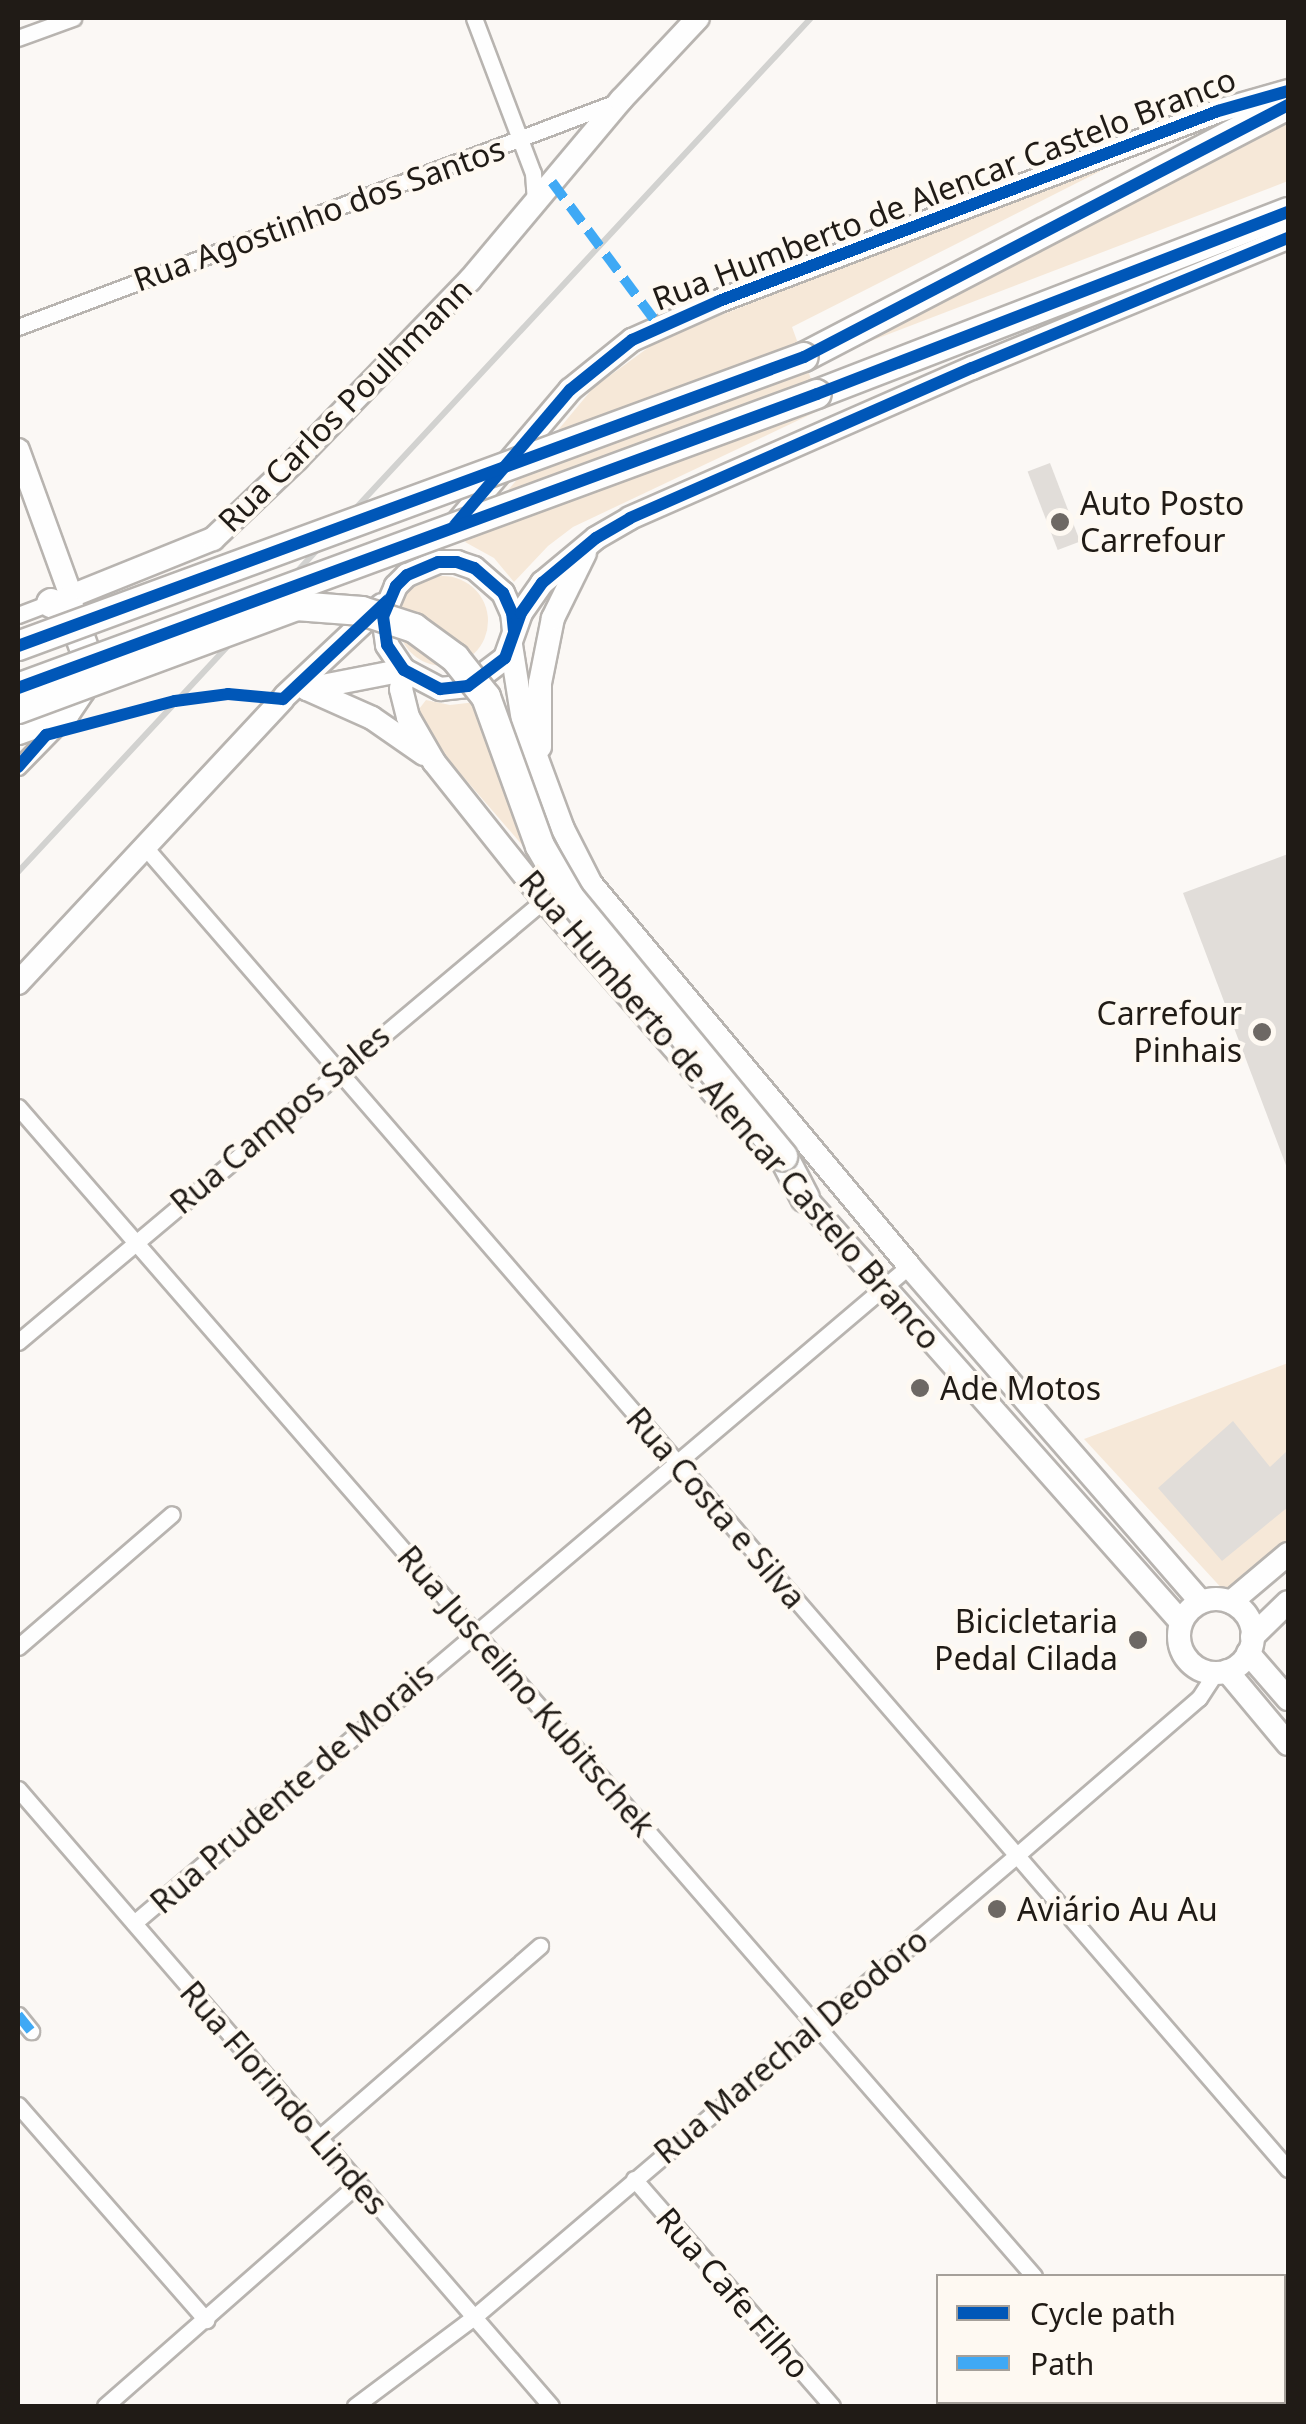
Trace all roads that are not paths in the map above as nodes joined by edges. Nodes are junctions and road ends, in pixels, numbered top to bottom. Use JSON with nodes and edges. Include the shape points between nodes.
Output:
{"nodes":[{"id":1,"x":73,"y":18,"type":"edge"},
{"id":2,"x":474,"y":18,"type":"edge"},
{"id":3,"x":698,"y":18,"type":"edge"},
{"id":4,"x":18,"y":38,"type":"edge"},
{"id":5,"x":1288,"y":91,"type":"edge"},
{"id":6,"x":621,"y":100,"type":"junction"},
{"id":7,"x":1288,"y":105,"type":"edge"},
{"id":8,"x":520,"y":140,"type":"junction"},
{"id":9,"x":535,"y":202,"type":"junction"},
{"id":10,"x":1288,"y":212,"type":"edge"},
{"id":11,"x":1288,"y":238,"type":"edge"},
{"id":12,"x":18,"y":327,"type":"edge"},
{"id":13,"x":18,"y":450,"type":"edge"},
{"id":14,"x":596,"y":538,"type":"junction"},
{"id":15,"x":421,"y":567,"type":"junction"},
{"id":16,"x":60,"y":599,"type":"junction"},
{"id":17,"x":388,"y":600,"type":"junction"},
{"id":18,"x":18,"y":615,"type":"edge"},
{"id":19,"x":512,"y":638,"type":"junction"},
{"id":20,"x":18,"y":646,"type":"edge"},
{"id":21,"x":404,"y":670,"type":"junction"},
{"id":22,"x":18,"y":688,"type":"edge"},
{"id":23,"x":292,"y":695,"type":"junction"},
{"id":24,"x":18,"y":708,"type":"edge"},
{"id":25,"x":18,"y":730,"type":"edge"},
{"id":26,"x":434,"y":762,"type":"junction"},
{"id":27,"x":18,"y":767,"type":"edge"},
{"id":28,"x":542,"y":770,"type":"junction"},
{"id":29,"x":144,"y":846,"type":"junction"},
{"id":30,"x":544,"y":900,"type":"junction"},
{"id":31,"x":18,"y":983,"type":"edge"},
{"id":32,"x":339,"y":1070,"type":"junction"},
{"id":33,"x":18,"y":1107,"type":"edge"},
{"id":34,"x":805,"y":1198,"type":"junction"},
{"id":35,"x":134,"y":1241,"type":"junction"},
{"id":36,"x":909,"y":1266,"type":"junction"},
{"id":37,"x":883,"y":1288,"type":"junction"},
{"id":38,"x":18,"y":1342,"type":"edge"},
{"id":39,"x":676,"y":1462,"type":"junction"},
{"id":40,"x":172,"y":1514,"type":"dead end"},
{"id":41,"x":1288,"y":1554,"type":"edge"},
{"id":42,"x":1201,"y":1602,"type":"junction"},
{"id":43,"x":1230,"y":1602,"type":"junction"},
{"id":44,"x":1288,"y":1602,"type":"edge"},
{"id":45,"x":1181,"y":1622,"type":"junction"},
{"id":46,"x":476,"y":1631,"type":"junction"},
{"id":47,"x":1250,"y":1645,"type":"junction"},
{"id":48,"x":18,"y":1647,"type":"edge"},
{"id":49,"x":1221,"y":1672,"type":"junction"},
{"id":50,"x":1288,"y":1699,"type":"edge"},
{"id":51,"x":1288,"y":1744,"type":"edge"},
{"id":52,"x":18,"y":1789,"type":"edge"},
{"id":53,"x":1017,"y":1855,"type":"junction"},
{"id":54,"x":134,"y":1923,"type":"junction"},
{"id":55,"x":540,"y":1946,"type":"dead end"},
{"id":56,"x":18,"y":2015,"type":"edge"},
{"id":57,"x":815,"y":2026,"type":"junction"},
{"id":58,"x":31,"y":2032,"type":"dead end"},
{"id":59,"x":18,"y":2105,"type":"edge"},
{"id":60,"x":318,"y":2138,"type":"junction"},
{"id":61,"x":1288,"y":2168,"type":"edge"},
{"id":62,"x":634,"y":2180,"type":"junction"},
{"id":63,"x":358,"y":2184,"type":"junction"},
{"id":64,"x":1032,"y":2274,"type":"edge"},
{"id":65,"x":474,"y":2317,"type":"junction"},
{"id":66,"x":206,"y":2320,"type":"junction"},
{"id":67,"x":105,"y":2406,"type":"edge"},
{"id":68,"x":355,"y":2406,"type":"edge"},
{"id":69,"x":551,"y":2406,"type":"edge"},
{"id":70,"x":832,"y":2406,"type":"edge"}],
"edges":[{"from":1,"to":4,"type":"street"},
{"from":2,"to":8,"type":"street"},
{"from":3,"to":6,"type":"main road","name":"Rua Carlos Poulhmann"},
{"from":5,"to":15,"type":"main road","name":"Rua Humberto de Alencar Castelo Branco","via":[[1199,118],[632,340],[570,390]]},
{"from":6,"to":8,"type":"street","name":"Rua Agostinho dos Santos"},
{"from":6,"to":9,"type":"main road","name":"Rua Carlos Poulhmann"},
{"from":7,"to":20,"type":"highway","bridge":true,"via":[[804,358]]},
{"from":8,"to":9,"type":"street"},
{"from":8,"to":12,"type":"street","name":"Rua Agostinho dos Santos"},
{"from":9,"to":16,"type":"main road","name":"Rua Carlos Poulhmann","via":[[390,364],[213,540]]},
{"from":10,"to":22,"type":"highway","bridge":true,"via":[[818,394]]},
{"from":11,"to":14,"type":"main road","via":[[752,462]]},
{"from":13,"to":16,"type":"main road"},
{"from":14,"to":19,"type":"main road","via":[[542,583]]},
{"from":14,"to":28,"type":"main road","via":[[553,618],[540,683]]},
{"from":15,"to":17,"type":"main road"},
{"from":15,"to":19,"type":"main road","via":[[438,562],[474,568],[502,593],[512,613]]},
{"from":16,"to":18,"type":"street","name":"Rua Carlos Poulhmann"},
{"from":16,"to":25,"type":"highway","via":[[88,659],[80,689],[65,713]]},
{"from":16,"to":27,"type":"street","via":[[92,654],[90,676],[70,715]]},
{"from":17,"to":21,"type":"main road","via":[[384,630]]},
{"from":17,"to":23,"type":"main road"},
{"from":19,"to":21,"type":"main road","via":[[492,672],[468,686],[440,689]]},
{"from":19,"to":28,"type":"main road","name":"Rua Humberto de Alencar Castelo Branco","via":[[524,721]]},
{"from":21,"to":23,"type":"main road"},
{"from":21,"to":26,"type":"main road","name":"Rua Humberto de Alencar Castelo Branco","via":[[408,717]]},
{"from":23,"to":26,"type":"main road","via":[[372,718]]},
{"from":23,"to":29,"type":"main road"},
{"from":24,"to":34,"type":"highway","bridge":true,"via":[[296,606],[362,610],[414,628],[456,658],[486,697],[540,846],[570,898],[783,1156]]},
{"from":26,"to":30,"type":"main road","name":"Rua Humberto de Alencar Castelo Branco"},
{"from":28,"to":36,"type":"main road","name":"Rua Humberto de Alencar Castelo Branco","via":[[591,884]]},
{"from":29,"to":31,"type":"main road"},
{"from":29,"to":32,"type":"street","name":"Rua Costa e Silva"},
{"from":30,"to":32,"type":"street","name":"Rua Campos Sales"},
{"from":30,"to":34,"type":"main road","name":"Rua Humberto de Alencar Castelo Branco"},
{"from":32,"to":35,"type":"street","name":"Rua Campos Sales"},
{"from":32,"to":39,"type":"street","name":"Rua Costa e Silva"},
{"from":33,"to":35,"type":"street","name":"Rua Juscelino Kubitschek"},
{"from":34,"to":37,"type":"main road","name":"Rua Humberto de Alencar Castelo Branco"},
{"from":35,"to":38,"type":"street","name":"Rua Campos Sales"},
{"from":35,"to":46,"type":"street","name":"Rua Juscelino Kubitschek"},
{"from":36,"to":37,"type":"street","name":"Rua Prudente de Morais"},
{"from":36,"to":42,"type":"main road","name":"Rua Humberto de Alencar Castelo Branco"},
{"from":37,"to":39,"type":"street","name":"Rua Prudente de Morais"},
{"from":37,"to":45,"type":"main road","name":"Rua Humberto de Alencar Castelo Branco"},
{"from":39,"to":46,"type":"street","name":"Rua Prudente de Morais"},
{"from":39,"to":53,"type":"street","name":"Rua Costa e Silva"},
{"from":40,"to":48,"type":"street"},
{"from":41,"to":43,"type":"main road"},
{"from":42,"to":43,"type":"main road"},
{"from":42,"to":45,"type":"main road"},
{"from":43,"to":47,"type":"main road","via":[[1249,1620]]},
{"from":44,"to":47,"type":"main road"},
{"from":45,"to":49,"type":"main road","via":[[1185,1656],[1198,1668]]},
{"from":46,"to":54,"type":"street","name":"Rua Prudente de Morais"},
{"from":46,"to":57,"type":"street","name":"Rua Juscelino Kubitschek"},
{"from":47,"to":49,"type":"main road"},
{"from":47,"to":50,"type":"main road"},
{"from":49,"to":51,"type":"main road"},
{"from":49,"to":53,"type":"street","name":"Rua Marechal Deodoro"},
{"from":52,"to":54,"type":"street","name":"Rua Florindo Lindes"},
{"from":53,"to":57,"type":"street","name":"Rua Marechal Deodoro"},
{"from":53,"to":61,"type":"street","name":"Rua Costa e Silva"},
{"from":54,"to":60,"type":"street","name":"Rua Florindo Lindes"},
{"from":55,"to":60,"type":"street"},
{"from":56,"to":58,"type":"street"},
{"from":57,"to":62,"type":"street","name":"Rua Marechal Deodoro"},
{"from":57,"to":64,"type":"street","name":"Rua Juscelino Kubitschek"},
{"from":59,"to":66,"type":"street"},
{"from":60,"to":63,"type":"street","name":"Rua Florindo Lindes"},
{"from":62,"to":65,"type":"street","name":"Rua Marechal Deodoro"},
{"from":62,"to":70,"type":"street","name":"Rua Cafe Filho"},
{"from":63,"to":65,"type":"street","name":"Rua Florindo Lindes"},
{"from":63,"to":66,"type":"street"},
{"from":65,"to":68,"type":"street","name":"Rua Marechal Deodoro"},
{"from":65,"to":69,"type":"street","name":"Rua Florindo Lindes"},
{"from":66,"to":67,"type":"street"}]}
